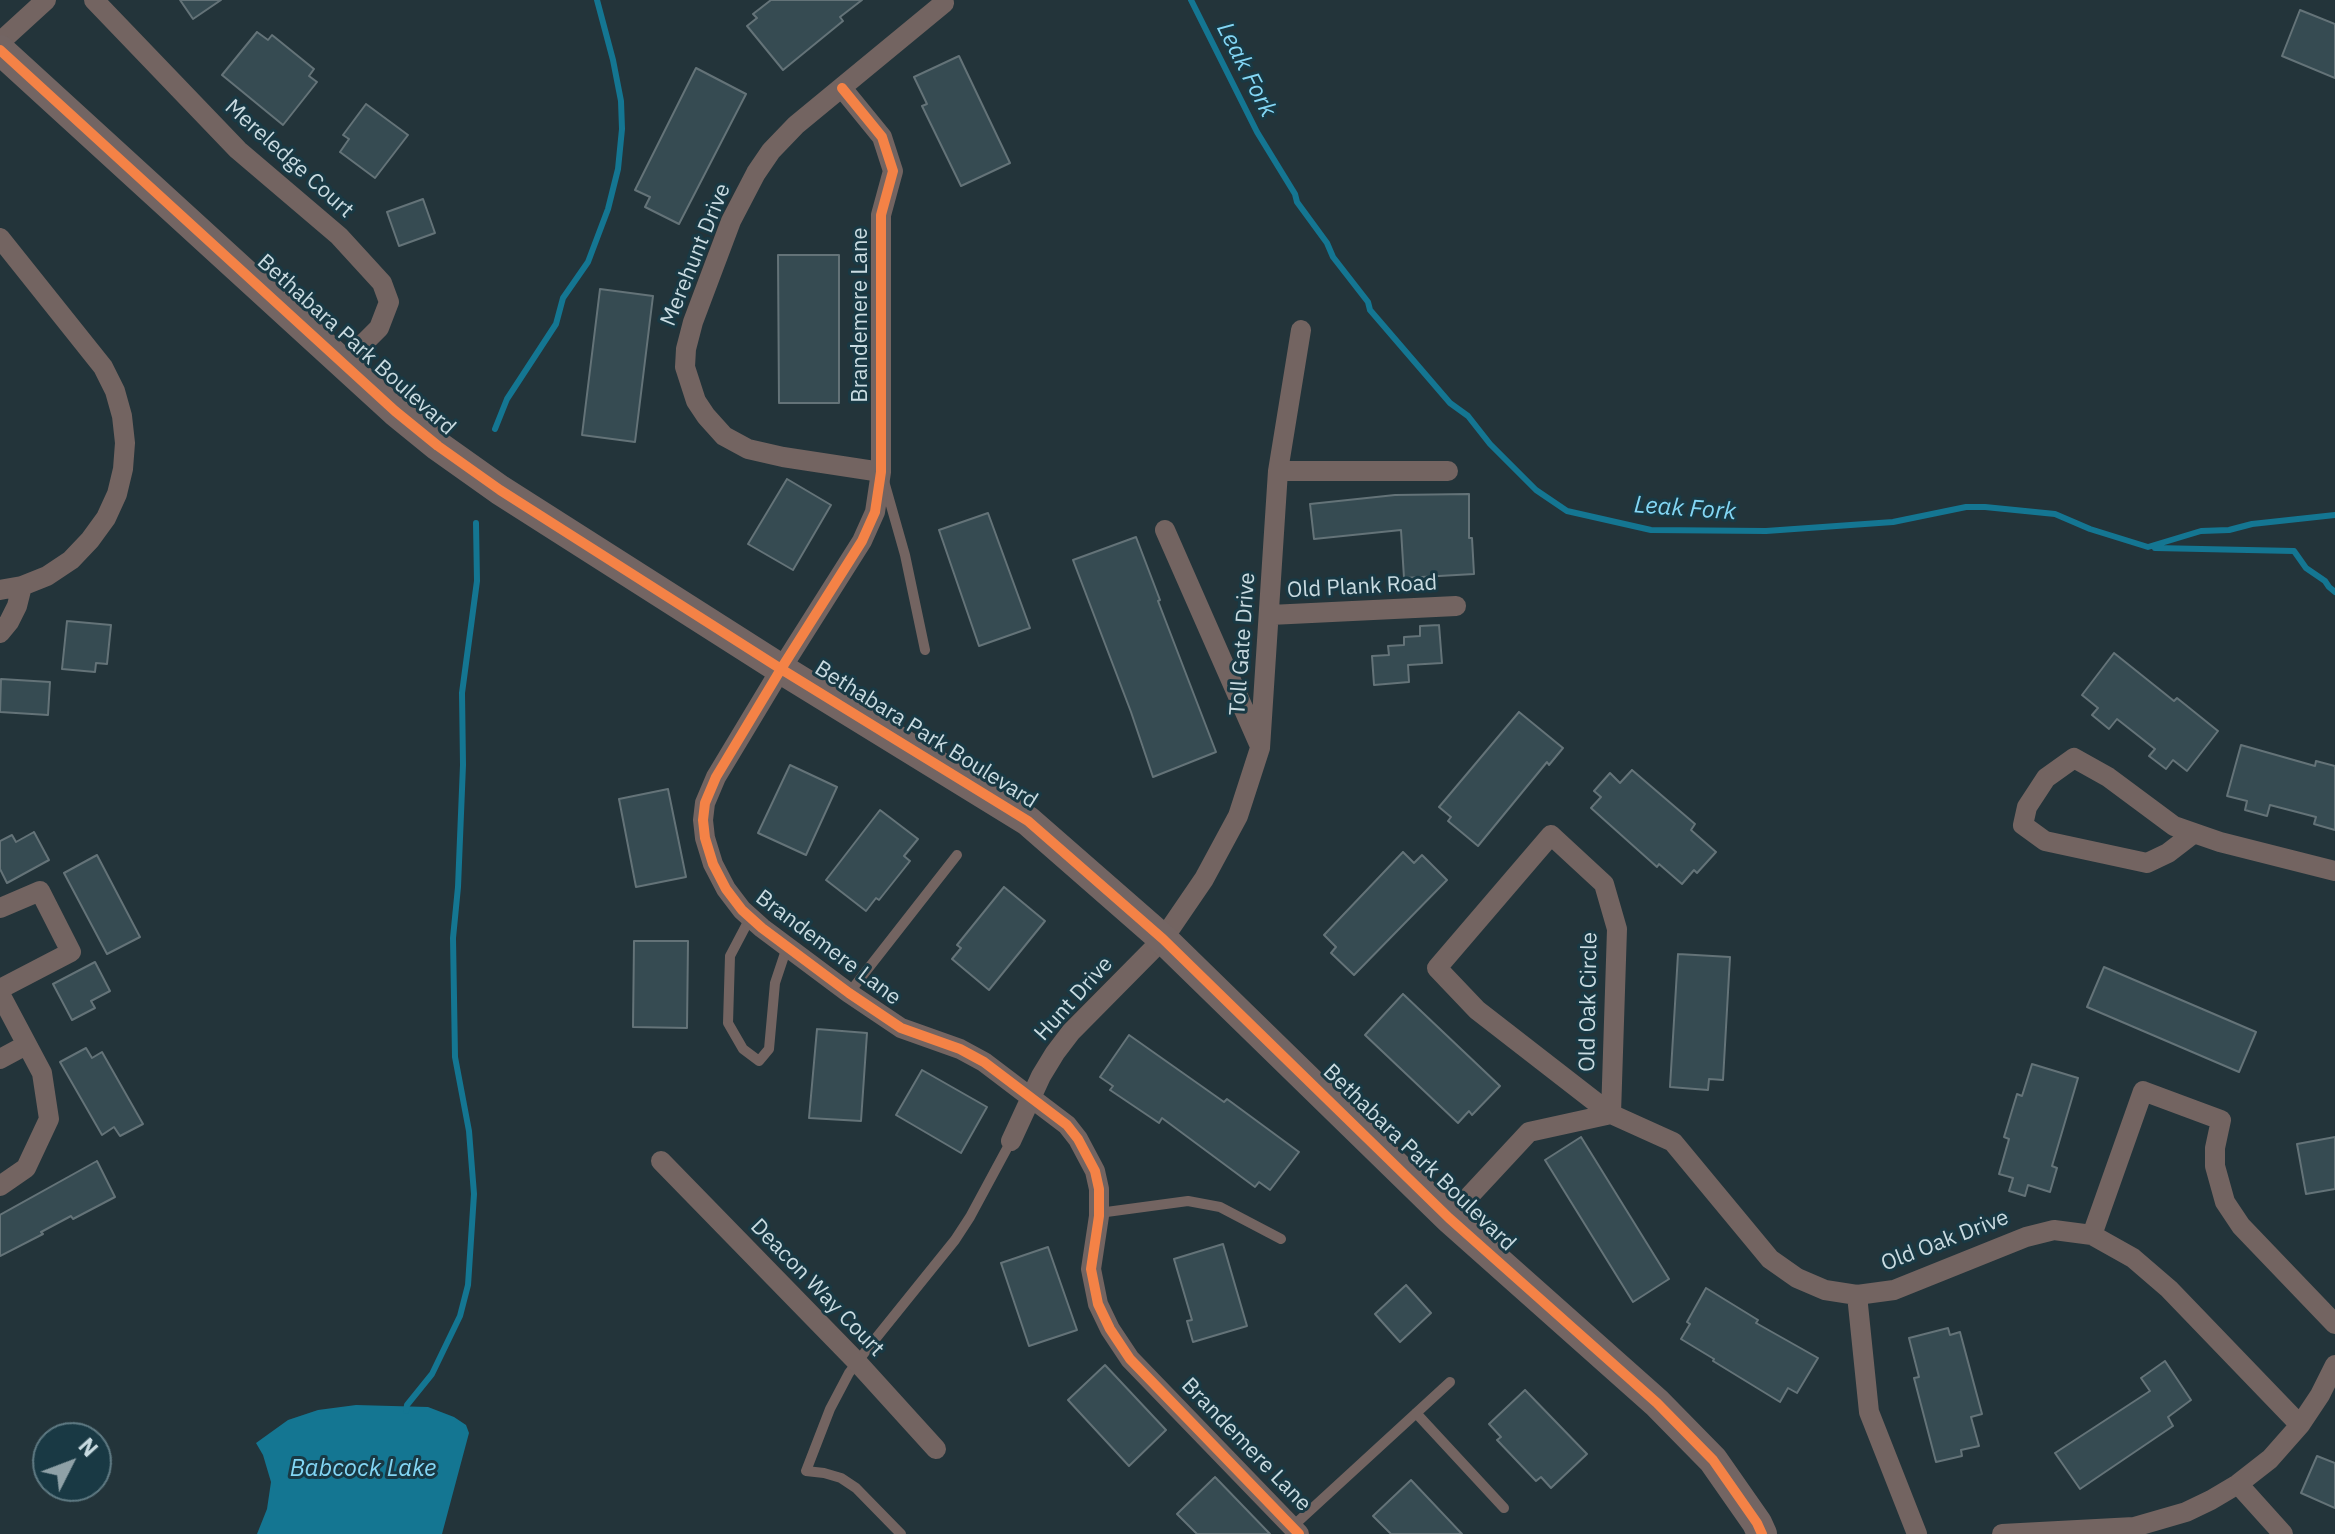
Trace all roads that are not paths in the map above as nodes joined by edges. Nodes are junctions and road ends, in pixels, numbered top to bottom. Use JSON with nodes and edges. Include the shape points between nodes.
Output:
{"nodes":[{"id":1,"x":46,"y":0,"type":"edge"},
{"id":2,"x":94,"y":0,"type":"edge"},
{"id":3,"x":944,"y":3,"type":"dead end"},
{"id":4,"x":0,"y":42,"type":"edge"},
{"id":5,"x":0,"y":50,"type":"edge"},
{"id":6,"x":842,"y":88,"type":"junction"},
{"id":7,"x":0,"y":238,"type":"edge"},
{"id":8,"x":1301,"y":330,"type":"dead end"},
{"id":9,"x":343,"y":364,"type":"junction"},
{"id":10,"x":1278,"y":471,"type":"junction"},
{"id":11,"x":1448,"y":471,"type":"dead end"},
{"id":12,"x":881,"y":472,"type":"junction"},
{"id":13,"x":1165,"y":530,"type":"dead end"},
{"id":14,"x":22,"y":586,"type":"junction"},
{"id":15,"x":0,"y":590,"type":"edge"},
{"id":16,"x":1456,"y":606,"type":"dead end"},
{"id":17,"x":1270,"y":615,"type":"junction"},
{"id":18,"x":0,"y":633,"type":"edge"},
{"id":19,"x":925,"y":650,"type":"dead end"},
{"id":20,"x":781,"y":669,"type":"junction"},
{"id":21,"x":1260,"y":748,"type":"junction"},
{"id":22,"x":2194,"y":833,"type":"junction"},
{"id":23,"x":957,"y":855,"type":"dead end"},
{"id":24,"x":2335,"y":871,"type":"edge"},
{"id":25,"x":0,"y":908,"type":"edge"},
{"id":26,"x":750,"y":918,"type":"junction"},
{"id":27,"x":1163,"y":939,"type":"junction"},
{"id":28,"x":787,"y":947,"type":"junction"},
{"id":29,"x":0,"y":992,"type":"edge"},
{"id":30,"x":849,"y":993,"type":"junction"},
{"id":31,"x":26,"y":1045,"type":"junction"},
{"id":32,"x":0,"y":1059,"type":"edge"},
{"id":33,"x":1032,"y":1097,"type":"junction"},
{"id":34,"x":1611,"y":1114,"type":"junction"},
{"id":35,"x":1011,"y":1141,"type":"joint"},
{"id":36,"x":661,"y":1161,"type":"dead end"},
{"id":37,"x":0,"y":1186,"type":"edge"},
{"id":38,"x":1099,"y":1213,"type":"junction"},
{"id":39,"x":1449,"y":1218,"type":"junction"},
{"id":40,"x":2092,"y":1235,"type":"junction"},
{"id":41,"x":1281,"y":1239,"type":"dead end"},
{"id":42,"x":1857,"y":1295,"type":"junction"},
{"id":43,"x":2335,"y":1324,"type":"edge"},
{"id":44,"x":857,"y":1362,"type":"junction"},
{"id":45,"x":2335,"y":1365,"type":"edge"},
{"id":46,"x":1450,"y":1382,"type":"dead end"},
{"id":47,"x":1416,"y":1413,"type":"junction"},
{"id":48,"x":2300,"y":1425,"type":"junction"},
{"id":49,"x":936,"y":1449,"type":"dead end"},
{"id":50,"x":2238,"y":1484,"type":"junction"},
{"id":51,"x":1504,"y":1508,"type":"dead end"},
{"id":52,"x":1295,"y":1530,"type":"edge"},
{"id":53,"x":2068,"y":1533,"type":"edge"},
{"id":54,"x":901,"y":1534,"type":"edge"},
{"id":55,"x":1762,"y":1534,"type":"edge"},
{"id":56,"x":1917,"y":1534,"type":"edge"},
{"id":57,"x":2002,"y":1534,"type":"edge"},
{"id":58,"x":2283,"y":1534,"type":"edge"}],
"edges":[{"from":1,"to":4,"type":"street"},
{"from":2,"to":9,"type":"street","name":"Mereledge Court","via":[[238,150],[339,236],[382,283],[389,302],[379,328]]},
{"from":3,"to":6,"type":"street","name":"Merehunt Drive"},
{"from":5,"to":9,"type":"street","name":"Bethabara Park Boulevard"},
{"from":6,"to":12,"type":"street","name":"Brandemere Lane","via":[[882,137],[893,171],[881,215]]},
{"from":6,"to":12,"type":"street","name":"Merehunt Drive","via":[[796,125],[756,173],[731,221],[693,322],[685,367],[706,416],[724,436],[748,449]]},
{"from":7,"to":14,"type":"street","via":[[103,367],[115,391],[125,443],[117,494],[106,518],[71,560]]},
{"from":8,"to":10,"type":"street","name":"Toll Gate Drive"},
{"from":9,"to":20,"type":"street","name":"Bethabara Park Boulevard","via":[[478,475]]},
{"from":10,"to":11,"type":"street"},
{"from":10,"to":17,"type":"street","name":"Toll Gate Drive"},
{"from":12,"to":19,"type":"lane"},
{"from":12,"to":20,"type":"street","name":"Brandemere Lane","via":[[875,512],[862,541]]},
{"from":13,"to":21,"type":"street"},
{"from":14,"to":15,"type":"street"},
{"from":14,"to":18,"type":"street"},
{"from":16,"to":17,"type":"street","name":"Old Plank Road"},
{"from":17,"to":21,"type":"street","name":"Toll Gate Drive"},
{"from":20,"to":26,"type":"street","name":"Brandemere Lane","via":[[705,803],[705,838],[713,864]]},
{"from":20,"to":27,"type":"street","name":"Bethabara Park Boulevard","via":[[1028,821]]},
{"from":21,"to":27,"type":"street","name":"Toll Gate Drive","via":[[1222,848]]},
{"from":22,"to":22,"type":"street","via":[[2174,826],[2074,758],[2046,778],[2027,807],[2023,825],[2045,841],[2147,863]]},
{"from":22,"to":24,"type":"street"},
{"from":23,"to":30,"type":"lane"},
{"from":25,"to":29,"type":"street","via":[[40,891],[71,952]]},
{"from":26,"to":28,"type":"street","name":"Brandemere Lane"},
{"from":26,"to":28,"type":"lane","via":[[730,956],[728,1023],[743,1049],[759,1061],[769,1049],[775,983]]},
{"from":27,"to":33,"type":"street","name":"Hunt Drive","via":[[1071,1032]]},
{"from":27,"to":39,"type":"street","name":"Bethabara Park Boulevard"},
{"from":28,"to":30,"type":"street","name":"Brandemere Lane"},
{"from":29,"to":31,"type":"street"},
{"from":30,"to":33,"type":"street","name":"Brandemere Lane","via":[[901,1028],[984,1062]]},
{"from":31,"to":32,"type":"street"},
{"from":31,"to":37,"type":"street","via":[[42,1073],[49,1119],[26,1168]]},
{"from":33,"to":35,"type":"street","name":"Hunt Drive"},
{"from":33,"to":38,"type":"street","name":"Brandemere Lane","via":[[1078,1139],[1095,1171]]},
{"from":34,"to":34,"type":"street","name":"Old Oak Circle","via":[[1617,929],[1604,884],[1551,835],[1437,968],[1477,1010]]},
{"from":34,"to":39,"type":"street","via":[[1529,1132]]},
{"from":34,"to":42,"type":"street","name":"Old Oak Drive","via":[[1673,1142],[1770,1259],[1825,1290]]},
{"from":35,"to":44,"type":"lane","via":[[955,1240]]},
{"from":36,"to":44,"type":"street","name":"Deacon Way Court"},
{"from":38,"to":41,"type":"lane","via":[[1188,1201],[1220,1207]]},
{"from":38,"to":52,"type":"street","name":"Brandemere Lane","via":[[1091,1269],[1110,1329],[1130,1359]]},
{"from":39,"to":55,"type":"street","name":"Bethabara Park Boulevard","via":[[1657,1403],[1713,1460]]},
{"from":40,"to":42,"type":"street","name":"Old Oak Drive","via":[[2054,1230],[2026,1237],[1894,1290]]},
{"from":40,"to":43,"type":"street","via":[[2143,1091],[2221,1120],[2215,1166],[2225,1202],[2241,1226]]},
{"from":40,"to":48,"type":"street","name":"Old Oak Drive","via":[[2133,1258],[2169,1289]]},
{"from":42,"to":56,"type":"street","via":[[1869,1412]]},
{"from":44,"to":49,"type":"street","name":"Deacon Way Court"},
{"from":44,"to":54,"type":"lane","via":[[830,1409],[806,1471],[832,1475],[856,1488]]},
{"from":45,"to":48,"type":"street"},
{"from":46,"to":47,"type":"lane"},
{"from":47,"to":51,"type":"lane"},
{"from":47,"to":52,"type":"lane"},
{"from":48,"to":50,"type":"street"},
{"from":50,"to":53,"type":"street","via":[[2186,1512],[2152,1523]]},
{"from":50,"to":58,"type":"street"},
{"from":53,"to":57,"type":"street"}]}
